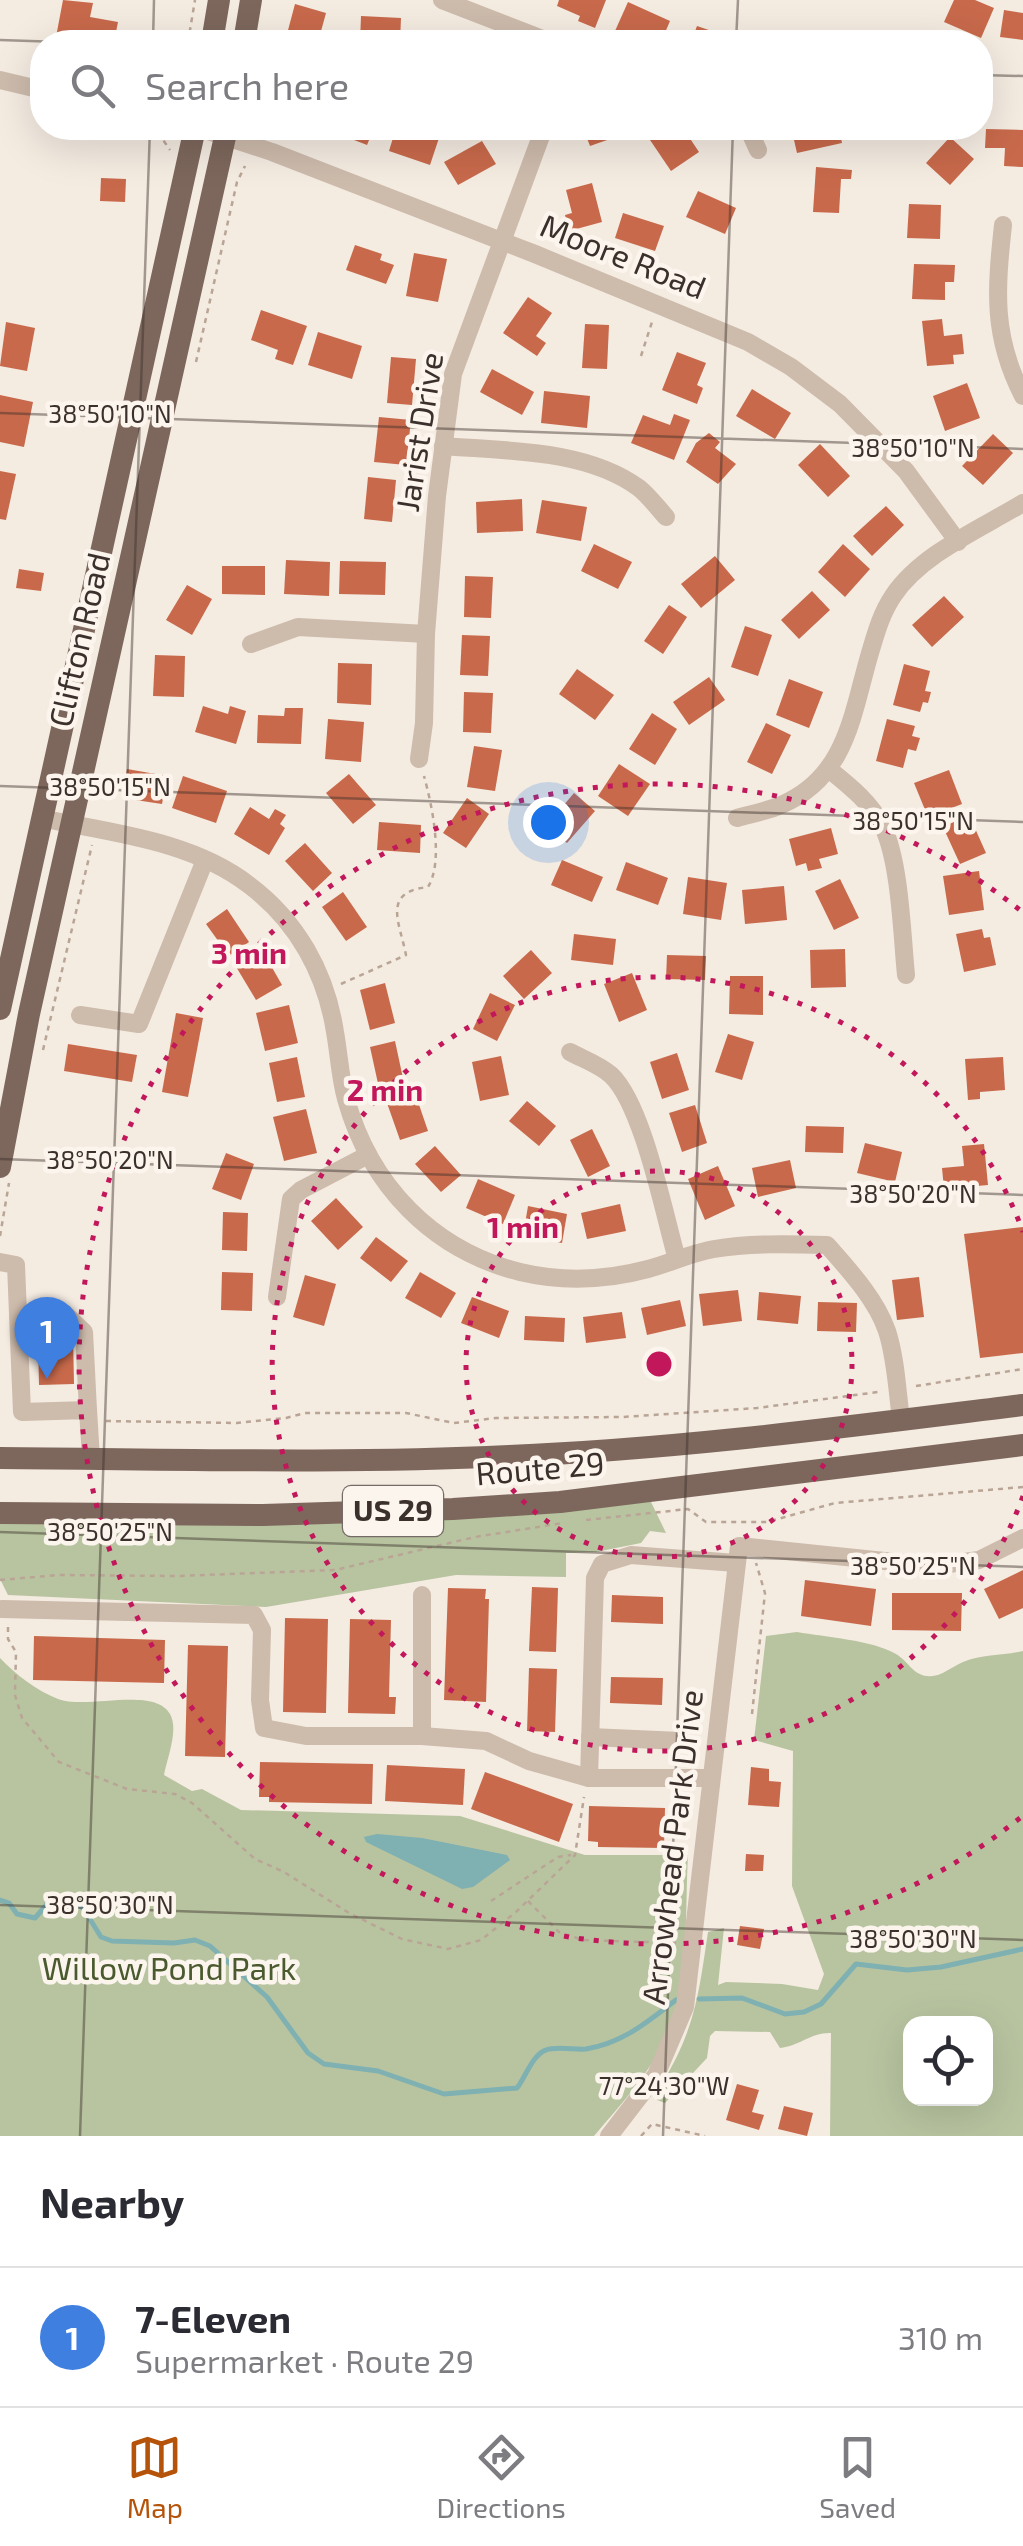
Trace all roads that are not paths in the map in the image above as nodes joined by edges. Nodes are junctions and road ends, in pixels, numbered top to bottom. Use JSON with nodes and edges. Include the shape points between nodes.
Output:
{"nodes":[{"id":1,"x":219,"y":0,"type":"edge"},
{"id":2,"x":251,"y":0,"type":"edge"},
{"id":3,"x":442,"y":0,"type":"edge"},
{"id":4,"x":214,"y":30,"type":"edge"},
{"id":5,"x":246,"y":30,"type":"edge"},
{"id":6,"x":519,"y":30,"type":"edge"},
{"id":7,"x":0,"y":80,"type":"edge"},
{"id":8,"x":30,"y":87,"type":"edge"},
{"id":9,"x":194,"y":140,"type":"edge"},
{"id":10,"x":224,"y":140,"type":"edge"},
{"id":11,"x":246,"y":140,"type":"edge"},
{"id":12,"x":539,"y":140,"type":"edge"},
{"id":13,"x":753,"y":140,"type":"edge"},
{"id":14,"x":758,"y":150,"type":"dead end"},
{"id":15,"x":1003,"y":225,"type":"dead end"},
{"id":16,"x":501,"y":242,"type":"junction"},
{"id":17,"x":1023,"y":396,"type":"edge"},
{"id":18,"x":443,"y":446,"type":"junction"},
{"id":19,"x":1023,"y":503,"type":"edge"},
{"id":20,"x":666,"y":517,"type":"dead end"},
{"id":21,"x":958,"y":542,"type":"junction"},
{"id":22,"x":426,"y":634,"type":"junction"},
{"id":23,"x":251,"y":644,"type":"dead end"},
{"id":24,"x":418,"y":758,"type":"road end"},
{"id":25,"x":830,"y":770,"type":"junction"},
{"id":26,"x":41,"y":818,"type":"junction"},
{"id":27,"x":737,"y":818,"type":"dead end"},
{"id":28,"x":71,"y":824,"type":"junction"},
{"id":29,"x":205,"y":860,"type":"junction"},
{"id":30,"x":906,"y":975,"type":"dead end"},
{"id":31,"x":0,"y":1009,"type":"edge"},
{"id":32,"x":80,"y":1015,"type":"dead end"},
{"id":33,"x":570,"y":1052,"type":"dead end"},
{"id":34,"x":368,"y":1155,"type":"junction"},
{"id":35,"x":0,"y":1167,"type":"edge"},
{"id":36,"x":676,"y":1258,"type":"junction"},
{"id":37,"x":0,"y":1262,"type":"edge"},
{"id":38,"x":277,"y":1297,"type":"dead end"},
{"id":39,"x":18,"y":1315,"type":"junction"},
{"id":40,"x":1023,"y":1405,"type":"edge"},
{"id":41,"x":88,"y":1415,"type":"junction"},
{"id":42,"x":901,"y":1420,"type":"junction"},
{"id":43,"x":1023,"y":1445,"type":"edge"},
{"id":44,"x":0,"y":1458,"type":"edge"},
{"id":45,"x":92,"y":1458,"type":"junction"},
{"id":46,"x":0,"y":1512,"type":"edge"},
{"id":47,"x":1023,"y":1538,"type":"edge"},
{"id":48,"x":744,"y":1552,"type":"junction"},
{"id":49,"x":422,"y":1596,"type":"dead end"},
{"id":50,"x":2,"y":1609,"type":"edge"},
{"id":51,"x":422,"y":1736,"type":"junction"},
{"id":52,"x":590,"y":1738,"type":"junction"},
{"id":53,"x":680,"y":1740,"type":"dead end"},
{"id":54,"x":588,"y":1778,"type":"junction"},
{"id":55,"x":711,"y":1778,"type":"junction"},
{"id":56,"x":609,"y":2136,"type":"edge"}],
"edges":[{"from":1,"to":4,"type":"main road"},
{"from":2,"to":5,"type":"main road"},
{"from":3,"to":6,"type":"street"},
{"from":7,"to":8,"type":"street"},
{"from":9,"to":26,"type":"main road","name":"Clifton Road"},
{"from":10,"to":28,"type":"main road","name":"Clifton Road"},
{"from":11,"to":16,"type":"street","name":"Moore Road"},
{"from":12,"to":16,"type":"street","name":"Jarist Drive"},
{"from":13,"to":14,"type":"street"},
{"from":15,"to":17,"type":"street","via":[[998,324]]},
{"from":16,"to":18,"type":"street","name":"Jarist Drive","via":[[453,374]]},
{"from":16,"to":21,"type":"street","name":"Moore Road","via":[[660,304],[791,367],[840,404],[906,471]]},
{"from":18,"to":20,"type":"street","via":[[536,454],[602,469],[642,490]]},
{"from":18,"to":22,"type":"street","name":"Jarist Drive"},
{"from":19,"to":21,"type":"street"},
{"from":21,"to":25,"type":"street","via":[[907,578],[886,608]]},
{"from":22,"to":23,"type":"street","via":[[298,628]]},
{"from":22,"to":24,"type":"street","name":"Jarist Drive"},
{"from":25,"to":27,"type":"street","via":[[782,805]]},
{"from":25,"to":30,"type":"street","via":[[869,804],[884,829]]},
{"from":26,"to":28,"type":"street"},
{"from":26,"to":31,"type":"main road","name":"Clifton Road"},
{"from":28,"to":29,"type":"street"},
{"from":28,"to":35,"type":"main road","name":"Clifton Road"},
{"from":29,"to":32,"type":"street","via":[[139,1024]]},
{"from":29,"to":34,"type":"street","via":[[247,883],[281,913],[316,966],[346,1099]]},
{"from":33,"to":36,"type":"street","via":[[610,1074],[624,1093]]},
{"from":34,"to":36,"type":"street","via":[[426,1226],[487,1261],[553,1278],[584,1278],[617,1276]]},
{"from":34,"to":38,"type":"street","via":[[291,1199]]},
{"from":36,"to":42,"type":"street","via":[[760,1244],[827,1245],[884,1323]]},
{"from":37,"to":39,"type":"street","via":[[16,1265]]},
{"from":39,"to":41,"type":"street","via":[[65,1314],[84,1332]]},
{"from":39,"to":41,"type":"street","via":[[22,1412]]},
{"from":40,"to":42,"type":"main road","name":"Route 29","number":"US 29"},
{"from":41,"to":45,"type":"street"},
{"from":42,"to":45,"type":"main road","name":"Route 29","number":"US 29","via":[[512,1456]]},
{"from":43,"to":46,"type":"main road","name":"Route 29","number":"US 29","via":[[542,1504],[263,1515]]},
{"from":44,"to":45,"type":"main road","name":"Route 29","number":"US 29"},
{"from":47,"to":48,"type":"street","via":[[979,1560],[933,1566]]},
{"from":48,"to":52,"type":"street","via":[[631,1555],[602,1564],[595,1578]]},
{"from":48,"to":55,"type":"street","name":"Arrowhead Park Drive"},
{"from":49,"to":51,"type":"street"},
{"from":50,"to":51,"type":"street","via":[[254,1615],[262,1630],[264,1728],[306,1736]]},
{"from":51,"to":54,"type":"street","via":[[486,1741]]},
{"from":52,"to":53,"type":"street"},
{"from":52,"to":54,"type":"street"},
{"from":54,"to":55,"type":"street"},
{"from":55,"to":56,"type":"street","name":"Arrowhead Park Drive","via":[[685,2007],[664,2061]]}]}
